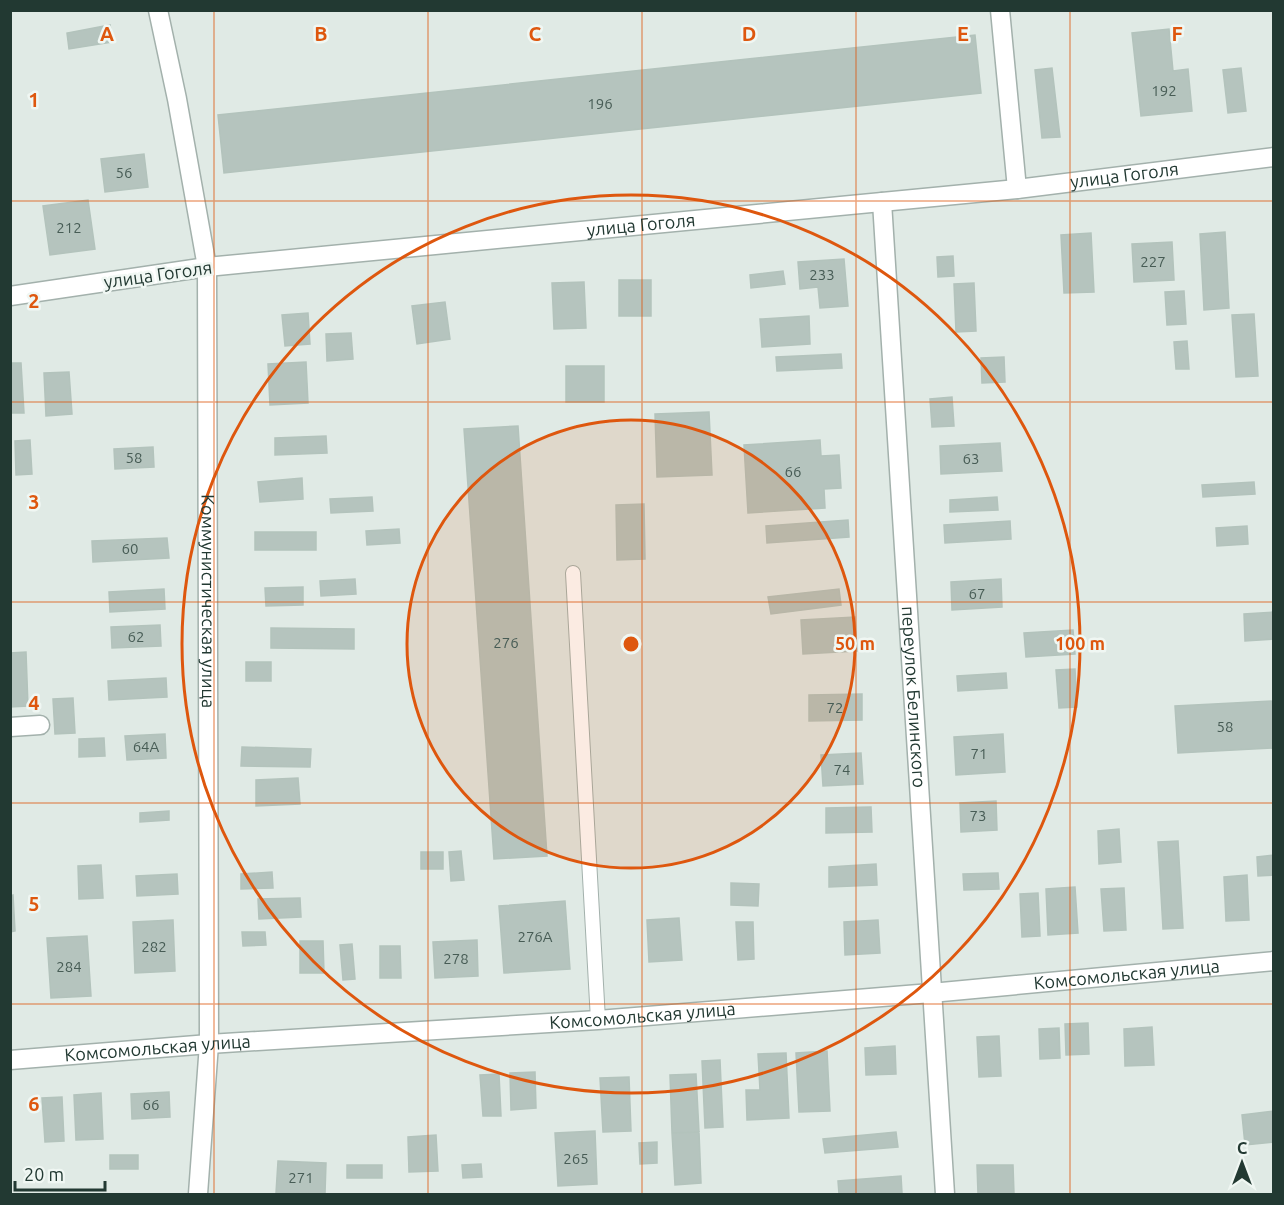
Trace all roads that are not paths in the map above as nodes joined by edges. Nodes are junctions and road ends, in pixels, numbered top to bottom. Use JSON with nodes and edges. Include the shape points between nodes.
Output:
{"nodes":[{"id":1,"x":158,"y":10,"type":"edge"},
{"id":2,"x":1000,"y":10,"type":"edge"},
{"id":3,"x":1274,"y":156,"type":"edge"},
{"id":4,"x":1017,"y":189,"type":"junction"},
{"id":5,"x":882,"y":202,"type":"junction"},
{"id":6,"x":207,"y":267,"type":"junction"},
{"id":7,"x":10,"y":296,"type":"edge"},
{"id":8,"x":573,"y":573,"type":"dead end"},
{"id":9,"x":40,"y":725,"type":"dead end"},
{"id":10,"x":10,"y":727,"type":"edge"},
{"id":11,"x":1274,"y":961,"type":"edge"},
{"id":12,"x":932,"y":993,"type":"junction"},
{"id":13,"x":598,"y":1020,"type":"junction"},
{"id":14,"x":209,"y":1044,"type":"junction"},
{"id":15,"x":10,"y":1060,"type":"edge"},
{"id":16,"x":198,"y":1194,"type":"edge"},
{"id":17,"x":945,"y":1194,"type":"edge"}],
"edges":[{"from":1,"to":6,"type":"street","name":"Коммунистическая улица"},
{"from":2,"to":4,"type":"street"},
{"from":3,"to":4,"type":"street","name":"улица Гоголя"},
{"from":4,"to":5,"type":"street","name":"улица Гоголя"},
{"from":5,"to":6,"type":"street","name":"улица Гоголя"},
{"from":5,"to":12,"type":"street","name":"переулок Белинского"},
{"from":6,"to":7,"type":"street","name":"улица Гоголя"},
{"from":6,"to":14,"type":"street","name":"Коммунистическая улица"},
{"from":8,"to":13,"type":"lane"},
{"from":9,"to":10,"type":"street"},
{"from":11,"to":12,"type":"street","name":"Комсомольская улица"},
{"from":12,"to":13,"type":"street","name":"Комсомольская улица"},
{"from":12,"to":17,"type":"street","name":"переулок Белинского"},
{"from":13,"to":14,"type":"street","name":"Комсомольская улица"},
{"from":14,"to":15,"type":"street","name":"Комсомольская улица"},
{"from":14,"to":16,"type":"street","name":"Коммунистическая улица"}]}
